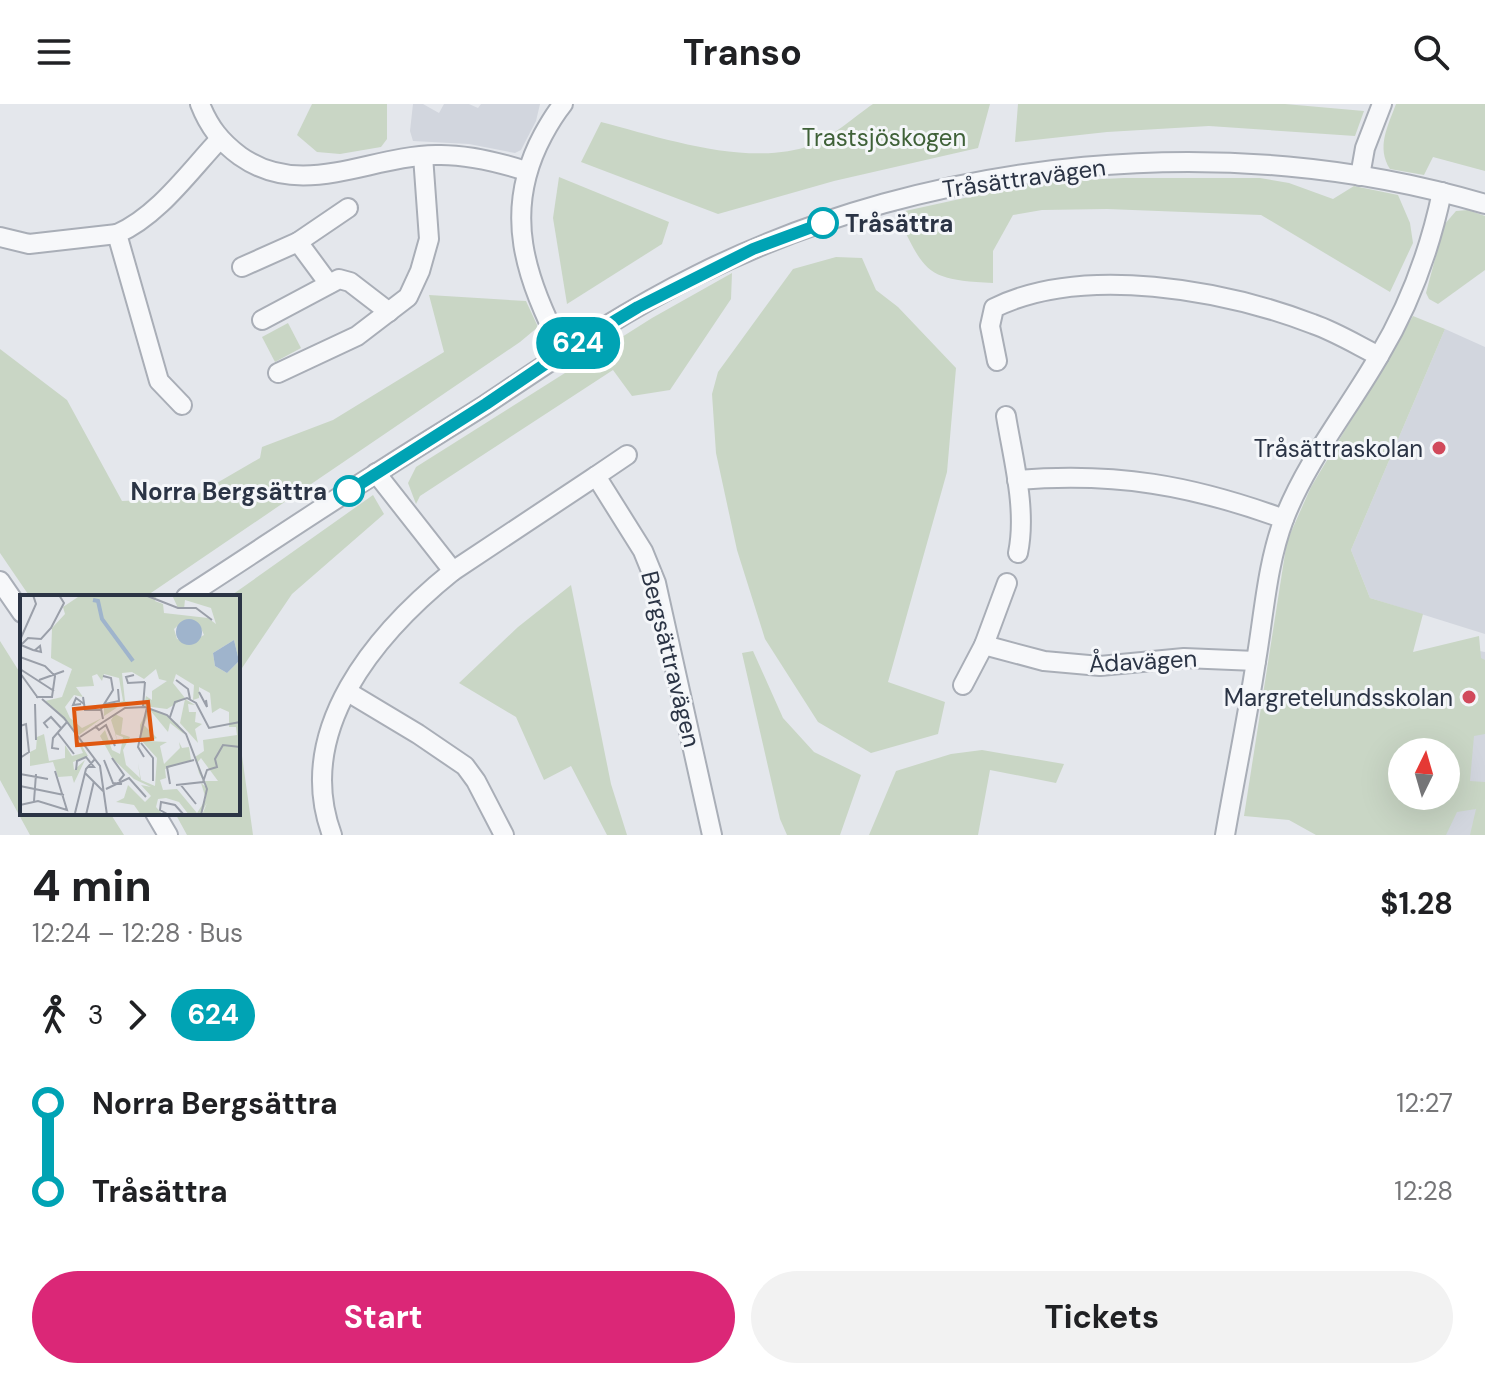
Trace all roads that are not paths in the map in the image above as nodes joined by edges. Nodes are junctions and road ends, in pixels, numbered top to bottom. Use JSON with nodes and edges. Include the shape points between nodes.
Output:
{"nodes":[{"id":1,"x":200,"y":104,"type":"edge"},
{"id":2,"x":563,"y":104,"type":"edge"},
{"id":3,"x":1382,"y":104,"type":"edge"},
{"id":4,"x":219,"y":140,"type":"junction"},
{"id":5,"x":423,"y":156,"type":"junction"},
{"id":6,"x":526,"y":171,"type":"junction"},
{"id":7,"x":1360,"y":176,"type":"junction"},
{"id":8,"x":1442,"y":192,"type":"junction"},
{"id":9,"x":1485,"y":204,"type":"edge"},
{"id":10,"x":348,"y":208,"type":"dead end"},
{"id":11,"x":117,"y":234,"type":"junction"},
{"id":12,"x":0,"y":237,"type":"edge"},
{"id":13,"x":298,"y":242,"type":"junction"},
{"id":14,"x":242,"y":267,"type":"dead end"},
{"id":15,"x":329,"y":284,"type":"junction"},
{"id":16,"x":389,"y":312,"type":"junction"},
{"id":17,"x":262,"y":320,"type":"dead end"},
{"id":18,"x":563,"y":352,"type":"junction"},
{"id":19,"x":1379,"y":356,"type":"junction"},
{"id":20,"x":997,"y":361,"type":"dead end"},
{"id":21,"x":278,"y":373,"type":"dead end"},
{"id":22,"x":182,"y":405,"type":"dead end"},
{"id":23,"x":1006,"y":416,"type":"dead end"},
{"id":24,"x":627,"y":455,"type":"dead end"},
{"id":25,"x":376,"y":473,"type":"junction"},
{"id":26,"x":596,"y":476,"type":"junction"},
{"id":27,"x":1017,"y":480,"type":"junction"},
{"id":28,"x":1284,"y":519,"type":"junction"},
{"id":29,"x":1018,"y":553,"type":"dead end"},
{"id":30,"x":453,"y":571,"type":"junction"},
{"id":31,"x":0,"y":581,"type":"edge"},
{"id":32,"x":1007,"y":583,"type":"dead end"},
{"id":33,"x":189,"y":595,"type":"edge"},
{"id":34,"x":20,"y":610,"type":"edge"},
{"id":35,"x":984,"y":645,"type":"junction"},
{"id":36,"x":1256,"y":661,"type":"junction"},
{"id":37,"x":963,"y":685,"type":"dead end"},
{"id":38,"x":348,"y":692,"type":"junction"},
{"id":39,"x":156,"y":815,"type":"edge"},
{"id":40,"x":168,"y":835,"type":"edge"},
{"id":41,"x":332,"y":835,"type":"edge"},
{"id":42,"x":504,"y":835,"type":"edge"},
{"id":43,"x":712,"y":835,"type":"edge"},
{"id":44,"x":1225,"y":835,"type":"edge"}],
"edges":[{"from":1,"to":4,"type":"street"},
{"from":2,"to":6,"type":"street"},
{"from":3,"to":7,"type":"street"},
{"from":4,"to":5,"type":"street","via":[[260,168],[291,177]]},
{"from":4,"to":11,"type":"street","via":[[147,214]]},
{"from":5,"to":6,"type":"street","via":[[465,156]]},
{"from":5,"to":16,"type":"street","via":[[429,239],[408,297]]},
{"from":6,"to":18,"type":"street","via":[[520,220],[524,255]]},
{"from":7,"to":8,"type":"street","name":"Tråsättravägen"},
{"from":7,"to":18,"type":"street","name":"Tråsättravägen","via":[[1152,162],[1073,167],[949,187],[874,206],[753,249]]},
{"from":8,"to":9,"type":"street","name":"Tråsättravägen"},
{"from":8,"to":19,"type":"street","via":[[1400,319]]},
{"from":10,"to":13,"type":"street"},
{"from":11,"to":12,"type":"street","via":[[29,244]]},
{"from":11,"to":22,"type":"street","via":[[159,381]]},
{"from":13,"to":14,"type":"street"},
{"from":13,"to":15,"type":"street"},
{"from":15,"to":16,"type":"street","via":[[339,279],[350,282]]},
{"from":15,"to":17,"type":"street"},
{"from":16,"to":21,"type":"street","via":[[357,336]]},
{"from":18,"to":25,"type":"street","name":"Tråsättravägen"},
{"from":19,"to":20,"type":"street","via":[[1316,325],[1257,305],[1182,290],[1101,286],[1027,294],[994,308],[990,326]]},
{"from":19,"to":28,"type":"street","via":[[1327,435]]},
{"from":23,"to":27,"type":"street"},
{"from":24,"to":26,"type":"street"},
{"from":25,"to":30,"type":"street"},
{"from":25,"to":33,"type":"street","name":"Tråsättravägen"},
{"from":26,"to":30,"type":"street"},
{"from":26,"to":43,"type":"street","name":"Bergsättravägen","via":[[643,551],[656,583]]},
{"from":27,"to":28,"type":"street","via":[[1088,476],[1154,483]]},
{"from":27,"to":29,"type":"street"},
{"from":28,"to":36,"type":"street"},
{"from":30,"to":38,"type":"street","via":[[388,633]]},
{"from":31,"to":34,"type":"street"},
{"from":32,"to":35,"type":"street"},
{"from":35,"to":36,"type":"street","name":"Ådavägen","via":[[1044,661],[1100,666],[1184,658]]},
{"from":35,"to":37,"type":"street"},
{"from":36,"to":44,"type":"street"},
{"from":38,"to":41,"type":"street","via":[[329,732],[322,767],[322,798]]},
{"from":38,"to":42,"type":"street","via":[[465,766]]},
{"from":39,"to":40,"type":"street"}]}
